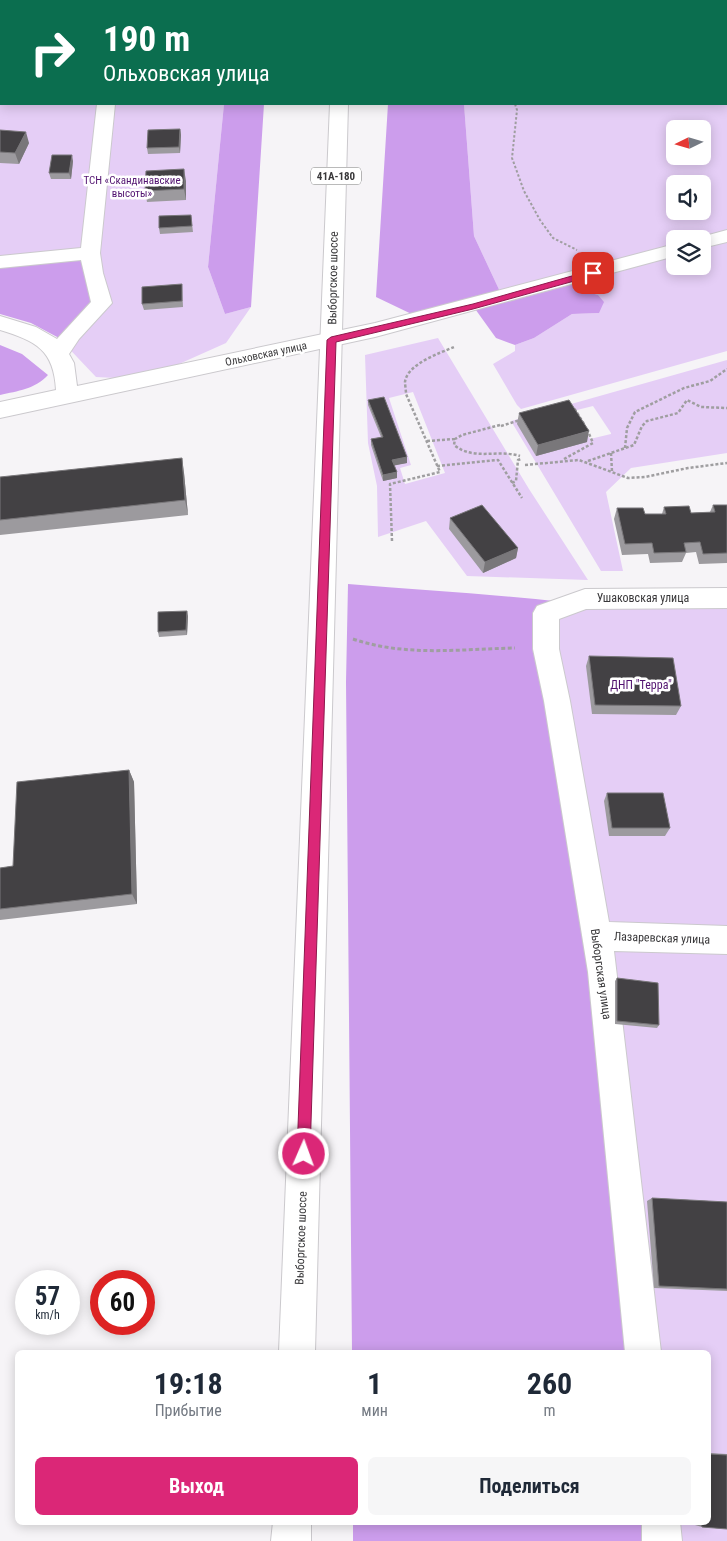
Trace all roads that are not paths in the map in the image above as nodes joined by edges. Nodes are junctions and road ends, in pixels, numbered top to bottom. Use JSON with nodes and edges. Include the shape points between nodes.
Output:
{"nodes":[{"id":1,"x":106,"y":105,"type":"edge"},
{"id":2,"x":338,"y":105,"type":"edge"},
{"id":3,"x":727,"y":236,"type":"edge"},
{"id":4,"x":711,"y":240,"type":"edge"},
{"id":5,"x":90,"y":253,"type":"junction"},
{"id":6,"x":666,"y":253,"type":"edge"},
{"id":7,"x":0,"y":262,"type":"edge"},
{"id":8,"x":0,"y":323,"type":"edge"},
{"id":9,"x":331,"y":340,"type":"junction"},
{"id":10,"x":59,"y":352,"type":"junction"},
{"id":11,"x":67,"y":395,"type":"junction"},
{"id":12,"x":0,"y":410,"type":"edge"},
{"id":13,"x":727,"y":598,"type":"edge"},
{"id":14,"x":560,"y":608,"type":"joint"},
{"id":15,"x":596,"y":936,"type":"junction"},
{"id":16,"x":727,"y":940,"type":"edge"},
{"id":17,"x":297,"y":1350,"type":"edge"},
{"id":18,"x":643,"y":1350,"type":"edge"},
{"id":19,"x":292,"y":1525,"type":"edge"},
{"id":20,"x":660,"y":1525,"type":"edge"},
{"id":21,"x":291,"y":1541,"type":"edge"},
{"id":22,"x":662,"y":1541,"type":"edge"}],
"edges":[{"from":1,"to":5,"type":"street"},
{"from":2,"to":9,"type":"street","name":"Выборгское шоссе","number":"41А-180"},
{"from":3,"to":4,"type":"street"},
{"from":5,"to":7,"type":"street"},
{"from":5,"to":10,"type":"street","via":[[102,303]]},
{"from":6,"to":9,"type":"street","name":"Ольховская улица","via":[[473,306]]},
{"from":8,"to":10,"type":"street","via":[[44,338]]},
{"from":9,"to":11,"type":"street","name":"Ольховская улица"},
{"from":9,"to":17,"type":"street","name":"Выборгское шоссе","number":"41А-180"},
{"from":10,"to":11,"type":"street"},
{"from":11,"to":12,"type":"street","name":"Ольховская улица"},
{"from":13,"to":14,"type":"street","name":"Ушаковская улица","via":[[585,599]]},
{"from":14,"to":15,"type":"street","name":"Выборгская улица","via":[[546,613],[546,650]]},
{"from":15,"to":16,"type":"street","name":"Лазаревская улица"},
{"from":15,"to":18,"type":"street","name":"Выборгская улица","via":[[603,972]]},
{"from":19,"to":21,"type":"street"},
{"from":20,"to":22,"type":"street"}]}
